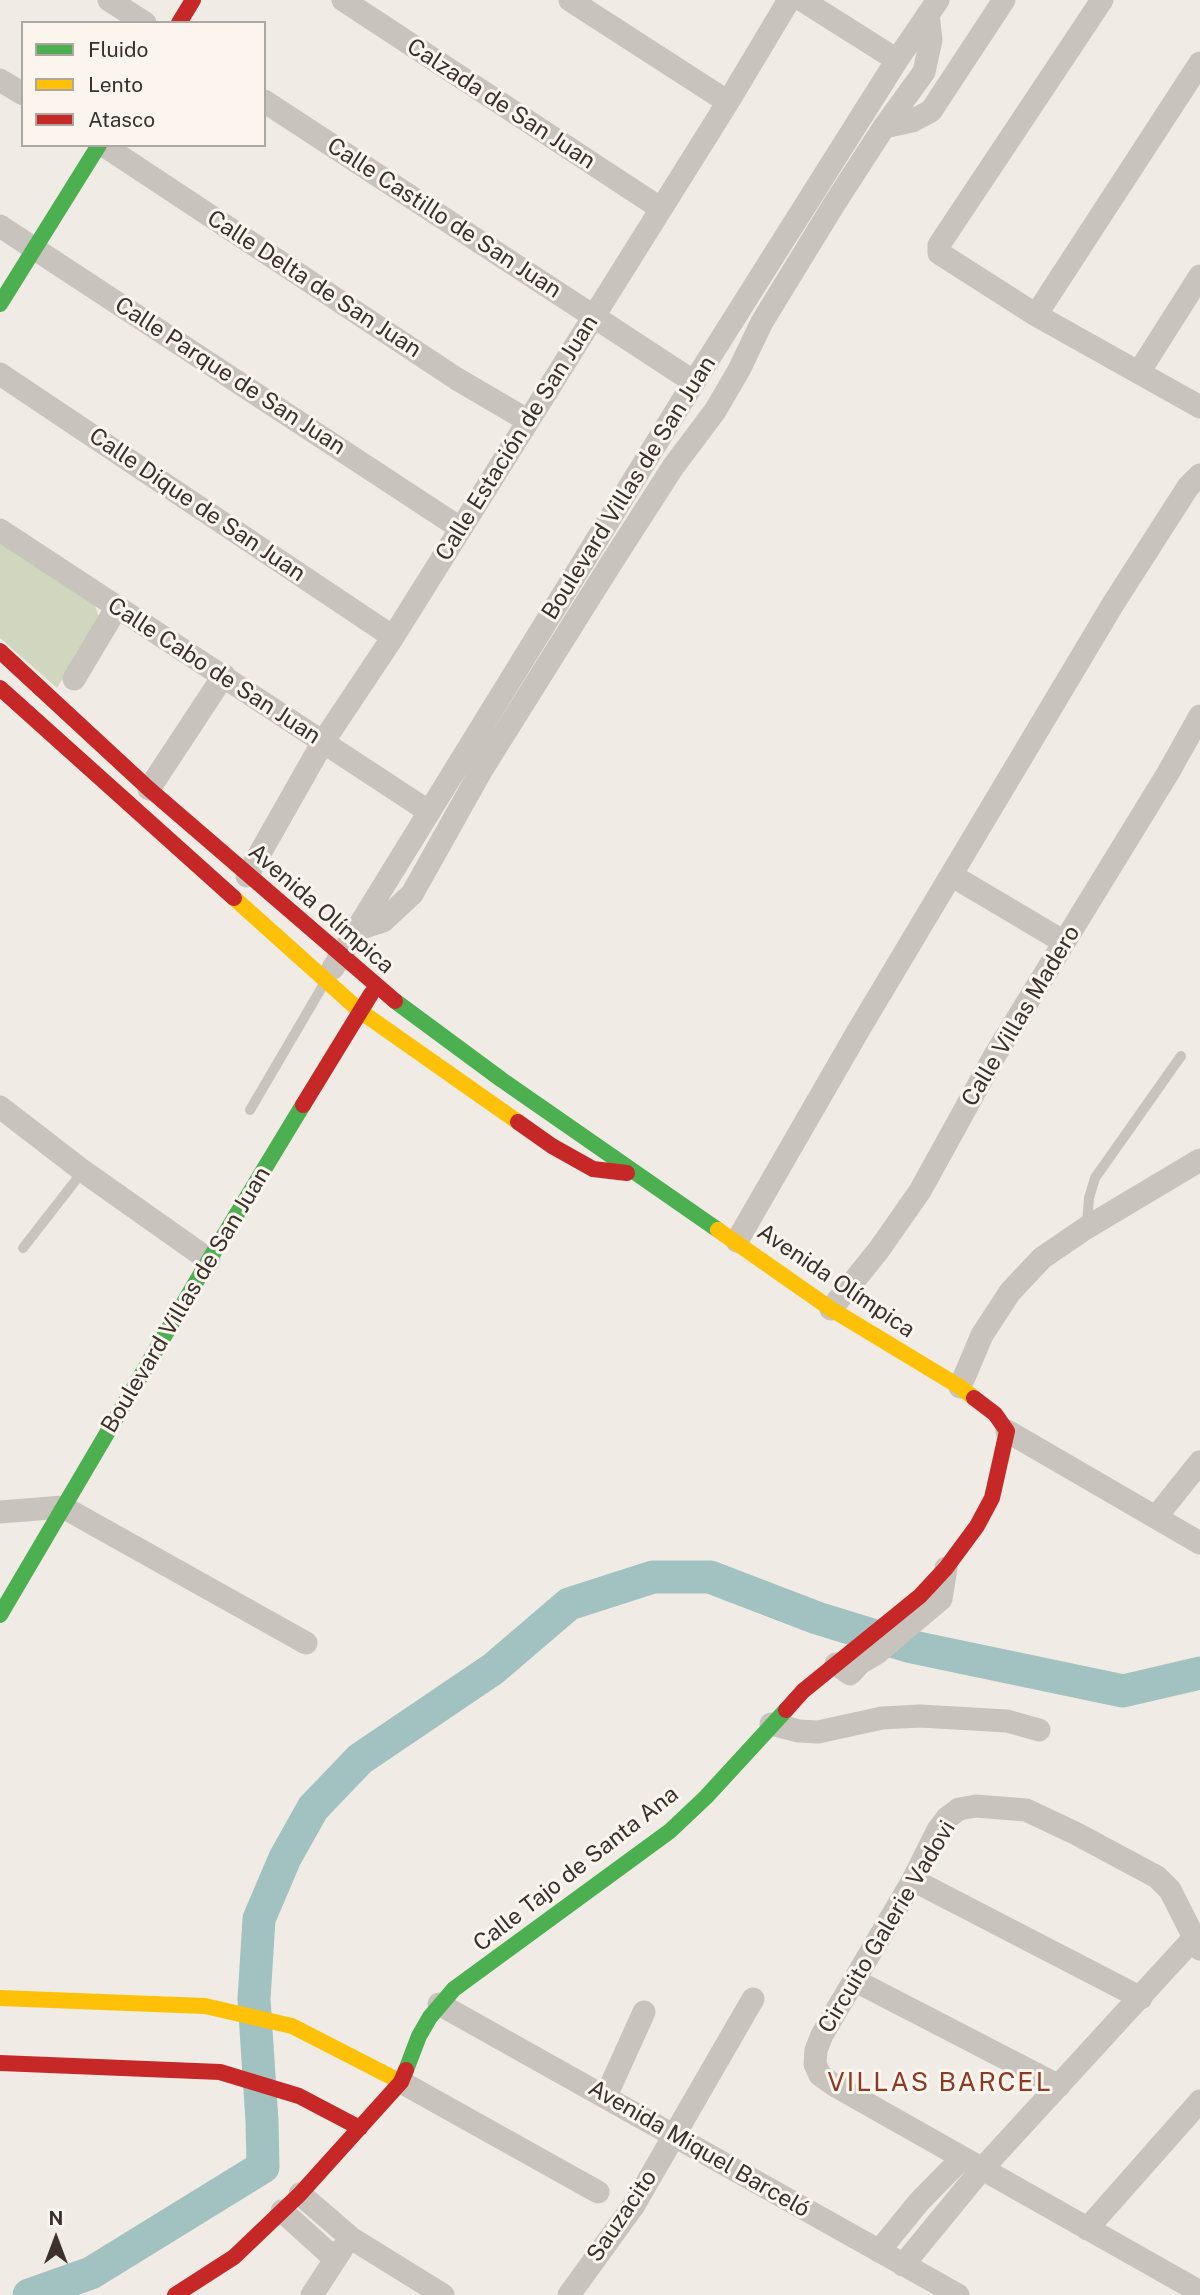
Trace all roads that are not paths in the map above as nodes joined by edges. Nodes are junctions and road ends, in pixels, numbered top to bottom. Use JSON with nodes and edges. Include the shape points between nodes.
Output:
{"nodes":[{"id":1,"x":109,"y":0,"type":"edge"},
{"id":2,"x":193,"y":0,"type":"edge"},
{"id":3,"x":343,"y":0,"type":"edge"},
{"id":4,"x":570,"y":0,"type":"edge"},
{"id":5,"x":789,"y":0,"type":"edge"},
{"id":6,"x":802,"y":0,"type":"edge"},
{"id":7,"x":1004,"y":0,"type":"edge"},
{"id":8,"x":1102,"y":0,"type":"edge"},
{"id":9,"x":933,"y":7,"type":"edge"},
{"id":10,"x":142,"y":21,"type":"edge"},
{"id":11,"x":180,"y":21,"type":"edge"},
{"id":12,"x":897,"y":60,"type":"junction"},
{"id":13,"x":1200,"y":63,"type":"edge"},
{"id":14,"x":0,"y":80,"type":"edge"},
{"id":15,"x":21,"y":93,"type":"edge"},
{"id":16,"x":266,"y":102,"type":"edge"},
{"id":17,"x":728,"y":102,"type":"junction"},
{"id":18,"x":884,"y":127,"type":"junction"},
{"id":19,"x":100,"y":147,"type":"edge"},
{"id":20,"x":104,"y":147,"type":"edge"},
{"id":21,"x":660,"y":208,"type":"junction"},
{"id":22,"x":0,"y":226,"type":"edge"},
{"id":23,"x":36,"y":248,"type":"junction"},
{"id":24,"x":1200,"y":276,"type":"edge"},
{"id":25,"x":0,"y":304,"type":"edge"},
{"id":26,"x":1036,"y":315,"type":"junction"},
{"id":27,"x":593,"y":316,"type":"junction"},
{"id":28,"x":1139,"y":372,"type":"junction"},
{"id":29,"x":0,"y":374,"type":"edge"},
{"id":30,"x":694,"y":382,"type":"junction"},
{"id":31,"x":1200,"y":407,"type":"edge"},
{"id":32,"x":527,"y":420,"type":"junction"},
{"id":33,"x":1200,"y":475,"type":"edge"},
{"id":34,"x":460,"y":528,"type":"junction"},
{"id":35,"x":0,"y":530,"type":"edge"},
{"id":36,"x":117,"y":607,"type":"junction"},
{"id":37,"x":393,"y":637,"type":"junction"},
{"id":38,"x":0,"y":651,"type":"edge"},
{"id":39,"x":224,"y":675,"type":"junction"},
{"id":40,"x":74,"y":679,"type":"dead end"},
{"id":41,"x":0,"y":688,"type":"edge"},
{"id":42,"x":1200,"y":716,"type":"edge"},
{"id":43,"x":323,"y":742,"type":"junction"},
{"id":44,"x":149,"y":789,"type":"junction"},
{"id":45,"x":428,"y":811,"type":"junction"},
{"id":46,"x":951,"y":875,"type":"junction"},
{"id":47,"x":247,"y":876,"type":"junction"},
{"id":48,"x":358,"y":929,"type":"junction"},
{"id":49,"x":1064,"y":942,"type":"junction"},
{"id":50,"x":339,"y":957,"type":"junction"},
{"id":51,"x":326,"y":980,"type":"junction"},
{"id":52,"x":376,"y":987,"type":"junction"},
{"id":53,"x":360,"y":1011,"type":"junction"},
{"id":54,"x":1181,"y":1056,"type":"dead end"},
{"id":55,"x":0,"y":1107,"type":"edge"},
{"id":56,"x":250,"y":1110,"type":"dead end"},
{"id":57,"x":1200,"y":1160,"type":"edge"},
{"id":58,"x":83,"y":1171,"type":"junction"},
{"id":59,"x":635,"y":1172,"type":"junction"},
{"id":60,"x":1087,"y":1228,"type":"junction"},
{"id":61,"x":737,"y":1241,"type":"junction"},
{"id":62,"x":23,"y":1248,"type":"dead end"},
{"id":63,"x":209,"y":1260,"type":"junction"},
{"id":64,"x":831,"y":1308,"type":"junction"},
{"id":65,"x":960,"y":1387,"type":"junction"},
{"id":66,"x":1007,"y":1431,"type":"junction"},
{"id":67,"x":1200,"y":1462,"type":"edge"},
{"id":68,"x":64,"y":1507,"type":"junction"},
{"id":69,"x":0,"y":1512,"type":"edge"},
{"id":70,"x":1156,"y":1517,"type":"junction"},
{"id":71,"x":1200,"y":1543,"type":"edge"},
{"id":72,"x":944,"y":1578,"type":"joint"},
{"id":73,"x":0,"y":1615,"type":"edge"},
{"id":74,"x":306,"y":1643,"type":"dead end"},
{"id":75,"x":843,"y":1669,"type":"joint"},
{"id":76,"x":772,"y":1724,"type":"junction"},
{"id":77,"x":1039,"y":1730,"type":"dead end"},
{"id":78,"x":913,"y":1880,"type":"junction"},
{"id":79,"x":1197,"y":1944,"type":"edge"},
{"id":80,"x":854,"y":1980,"type":"junction"},
{"id":81,"x":0,"y":1998,"type":"edge"},
{"id":82,"x":1141,"y":1998,"type":"junction"},
{"id":83,"x":753,"y":1999,"type":"dead end"},
{"id":84,"x":439,"y":2004,"type":"junction"},
{"id":85,"x":644,"y":2012,"type":"dead end"},
{"id":86,"x":0,"y":2063,"type":"edge"},
{"id":87,"x":391,"y":2077,"type":"junction"},
{"id":88,"x":1059,"y":2085,"type":"junction"},
{"id":89,"x":606,"y":2096,"type":"junction"},
{"id":90,"x":1200,"y":2101,"type":"edge"},
{"id":91,"x":360,"y":2129,"type":"junction"},
{"id":92,"x":673,"y":2136,"type":"junction"},
{"id":93,"x":971,"y":2164,"type":"junction"},
{"id":94,"x":598,"y":2192,"type":"dead end"},
{"id":95,"x":300,"y":2194,"type":"junction"},
{"id":96,"x":282,"y":2211,"type":"junction"},
{"id":97,"x":1087,"y":2229,"type":"junction"},
{"id":98,"x":351,"y":2238,"type":"junction"},
{"id":99,"x":879,"y":2251,"type":"junction"},
{"id":100,"x":335,"y":2259,"type":"junction"},
{"id":101,"x":904,"y":2265,"type":"junction"},
{"id":102,"x":1198,"y":2287,"type":"edge"},
{"id":103,"x":175,"y":2295,"type":"edge"},
{"id":104,"x":312,"y":2295,"type":"edge"},
{"id":105,"x":443,"y":2295,"type":"edge"},
{"id":106,"x":569,"y":2295,"type":"edge"},
{"id":107,"x":958,"y":2295,"type":"edge"}],
"edges":[{"from":1,"to":10,"type":"street"},
{"from":2,"to":11,"type":"street"},
{"from":3,"to":21,"type":"street","name":"Calzada de San Juan"},
{"from":4,"to":17,"type":"street"},
{"from":5,"to":17,"type":"street","name":"Calle Estación de San Juan"},
{"from":6,"to":12,"type":"street"},
{"from":7,"to":18,"type":"street","via":[[931,111]]},
{"from":8,"to":26,"type":"street","via":[[939,245],[944,257]]},
{"from":9,"to":12,"type":"street","name":"Boulevard Villas de San Juan"},
{"from":9,"to":18,"type":"street","via":[[924,72]]},
{"from":12,"to":30,"type":"street","name":"Boulevard Villas de San Juan"},
{"from":13,"to":26,"type":"street"},
{"from":14,"to":15,"type":"street"},
{"from":16,"to":27,"type":"street","name":"Calle Castillo de San Juan"},
{"from":17,"to":21,"type":"street","name":"Calle Estación de San Juan"},
{"from":18,"to":48,"type":"street","via":[[762,322],[715,411],[673,467],[481,771],[412,894],[383,921]]},
{"from":19,"to":23,"type":"street"},
{"from":20,"to":32,"type":"street","name":"Calle Delta de San Juan","via":[[457,379]]},
{"from":21,"to":27,"type":"street","name":"Calle Estación de San Juan"},
{"from":22,"to":23,"type":"street","name":"Calle Parque de San Juan"},
{"from":23,"to":25,"type":"street"},
{"from":23,"to":34,"type":"street","name":"Calle Parque de San Juan"},
{"from":24,"to":28,"type":"street"},
{"from":26,"to":28,"type":"street"},
{"from":27,"to":30,"type":"street","name":"Calle Castillo de San Juan"},
{"from":27,"to":32,"type":"street","name":"Calle Estación de San Juan"},
{"from":28,"to":31,"type":"street"},
{"from":29,"to":37,"type":"street","name":"Calle Dique de San Juan"},
{"from":30,"to":45,"type":"street","name":"Boulevard Villas de San Juan"},
{"from":32,"to":34,"type":"street","name":"Calle Estación de San Juan"},
{"from":33,"to":46,"type":"street","via":[[1113,604]]},
{"from":34,"to":37,"type":"street","name":"Calle Estación de San Juan"},
{"from":35,"to":36,"type":"street","name":"Calle Cabo de San Juan"},
{"from":36,"to":39,"type":"street","name":"Calle Cabo de San Juan"},
{"from":36,"to":40,"type":"street"},
{"from":37,"to":43,"type":"street","name":"Calle Estación de San Juan"},
{"from":38,"to":44,"type":"street","name":"Avenida Olímpica"},
{"from":39,"to":43,"type":"street","name":"Calle Cabo de San Juan"},
{"from":39,"to":44,"type":"street"},
{"from":41,"to":51,"type":"street"},
{"from":42,"to":49,"type":"street","name":"Calle Villas Madero"},
{"from":43,"to":45,"type":"street","name":"Calle Cabo de San Juan"},
{"from":43,"to":47,"type":"street","name":"Calle Estación de San Juan"},
{"from":44,"to":47,"type":"street","name":"Avenida Olímpica"},
{"from":45,"to":48,"type":"street","name":"Boulevard Villas de San Juan"},
{"from":46,"to":49,"type":"street"},
{"from":46,"to":61,"type":"street"},
{"from":47,"to":50,"type":"street","name":"Avenida Olímpica"},
{"from":48,"to":50,"type":"street","name":"Boulevard Villas de San Juan"},
{"from":49,"to":64,"type":"street","name":"Calle Villas Madero","via":[[920,1191]]},
{"from":50,"to":51,"type":"street","name":"Boulevard Villas de San Juan"},
{"from":50,"to":52,"type":"street","name":"Avenida Olímpica"},
{"from":51,"to":53,"type":"street"},
{"from":51,"to":56,"type":"lane"},
{"from":52,"to":53,"type":"street","name":"Boulevard Villas de San Juan"},
{"from":52,"to":59,"type":"street","name":"Avenida Olímpica"},
{"from":53,"to":59,"type":"street","via":[[568,1156],[593,1168]]},
{"from":53,"to":63,"type":"street","name":"Boulevard Villas de San Juan"},
{"from":54,"to":60,"type":"lane","via":[[1096,1178],[1088,1198]]},
{"from":55,"to":58,"type":"street"},
{"from":57,"to":60,"type":"street"},
{"from":58,"to":62,"type":"lane"},
{"from":58,"to":63,"type":"street"},
{"from":59,"to":61,"type":"street","name":"Avenida Olímpica"},
{"from":60,"to":65,"type":"street","via":[[1042,1258],[1010,1292],[982,1335]]},
{"from":61,"to":64,"type":"street","name":"Avenida Olímpica"},
{"from":63,"to":68,"type":"street","name":"Boulevard Villas de San Juan"},
{"from":64,"to":65,"type":"street","name":"Avenida Olímpica"},
{"from":65,"to":66,"type":"street","name":"Avenida Olímpica","via":[[995,1414]]},
{"from":66,"to":70,"type":"street"},
{"from":66,"to":72,"type":"street","via":[[992,1498]]},
{"from":67,"to":70,"type":"street"},
{"from":68,"to":69,"type":"street"},
{"from":68,"to":73,"type":"street","name":"Boulevard Villas de San Juan"},
{"from":68,"to":74,"type":"street"},
{"from":70,"to":71,"type":"street"},
{"from":72,"to":75,"type":"street","via":[[942,1599],[877,1653]]},
{"from":75,"to":76,"type":"street","name":"Calle Tajo de Santa Ana","via":[[803,1692]]},
{"from":76,"to":77,"type":"street","via":[[818,1732],[882,1718],[920,1716],[1007,1721]]},
{"from":76,"to":84,"type":"street","name":"Calle Tajo de Santa Ana","via":[[670,1831]]},
{"from":78,"to":79,"type":"street","name":"Circuito Galerie Vadovi","via":[[938,1830],[960,1809],[976,1805],[1026,1810],[1157,1877],[1170,1890]]},
{"from":78,"to":80,"type":"street","name":"Circuito Galerie Vadovi"},
{"from":78,"to":82,"type":"street"},
{"from":79,"to":82,"type":"street"},
{"from":80,"to":88,"type":"street"},
{"from":80,"to":93,"type":"street","name":"Circuito Galerie Vadovi","via":[[816,2050],[820,2075]]},
{"from":81,"to":87,"type":"street","via":[[205,2006],[292,2026]]},
{"from":82,"to":88,"type":"street"},
{"from":83,"to":92,"type":"street","name":"Sauzacito"},
{"from":84,"to":87,"type":"street","name":"Calle Tajo de Santa Ana"},
{"from":84,"to":89,"type":"street","name":"Avenida Miquel Barceló"},
{"from":85,"to":89,"type":"street"},
{"from":86,"to":91,"type":"street","via":[[219,2072],[299,2096]]},
{"from":87,"to":91,"type":"street","name":"Calle Tajo de Santa Ana"},
{"from":87,"to":94,"type":"street"},
{"from":88,"to":93,"type":"street"},
{"from":89,"to":92,"type":"street","name":"Avenida Miquel Barceló"},
{"from":90,"to":97,"type":"street"},
{"from":91,"to":95,"type":"street","name":"Calle Tajo de Santa Ana"},
{"from":92,"to":99,"type":"street","name":"Avenida Miquel Barceló"},
{"from":92,"to":106,"type":"street","name":"Sauzacito","via":[[634,2205]]},
{"from":93,"to":97,"type":"street","name":"Circuito Galerie Vadovi"},
{"from":93,"to":99,"type":"street","via":[[919,2202]]},
{"from":93,"to":101,"type":"street"},
{"from":95,"to":96,"type":"street","name":"Calle Tajo de Santa Ana"},
{"from":95,"to":98,"type":"street"},
{"from":96,"to":100,"type":"street"},
{"from":96,"to":103,"type":"street","name":"Calle Tajo de Santa Ana","via":[[234,2257]]},
{"from":97,"to":102,"type":"street","name":"Circuito Galerie Vadovi"},
{"from":98,"to":100,"type":"street"},
{"from":98,"to":105,"type":"street"},
{"from":99,"to":101,"type":"street","name":"Avenida Miquel Barceló"},
{"from":100,"to":104,"type":"street"},
{"from":101,"to":107,"type":"street","name":"Avenida Miquel Barceló"}]}
